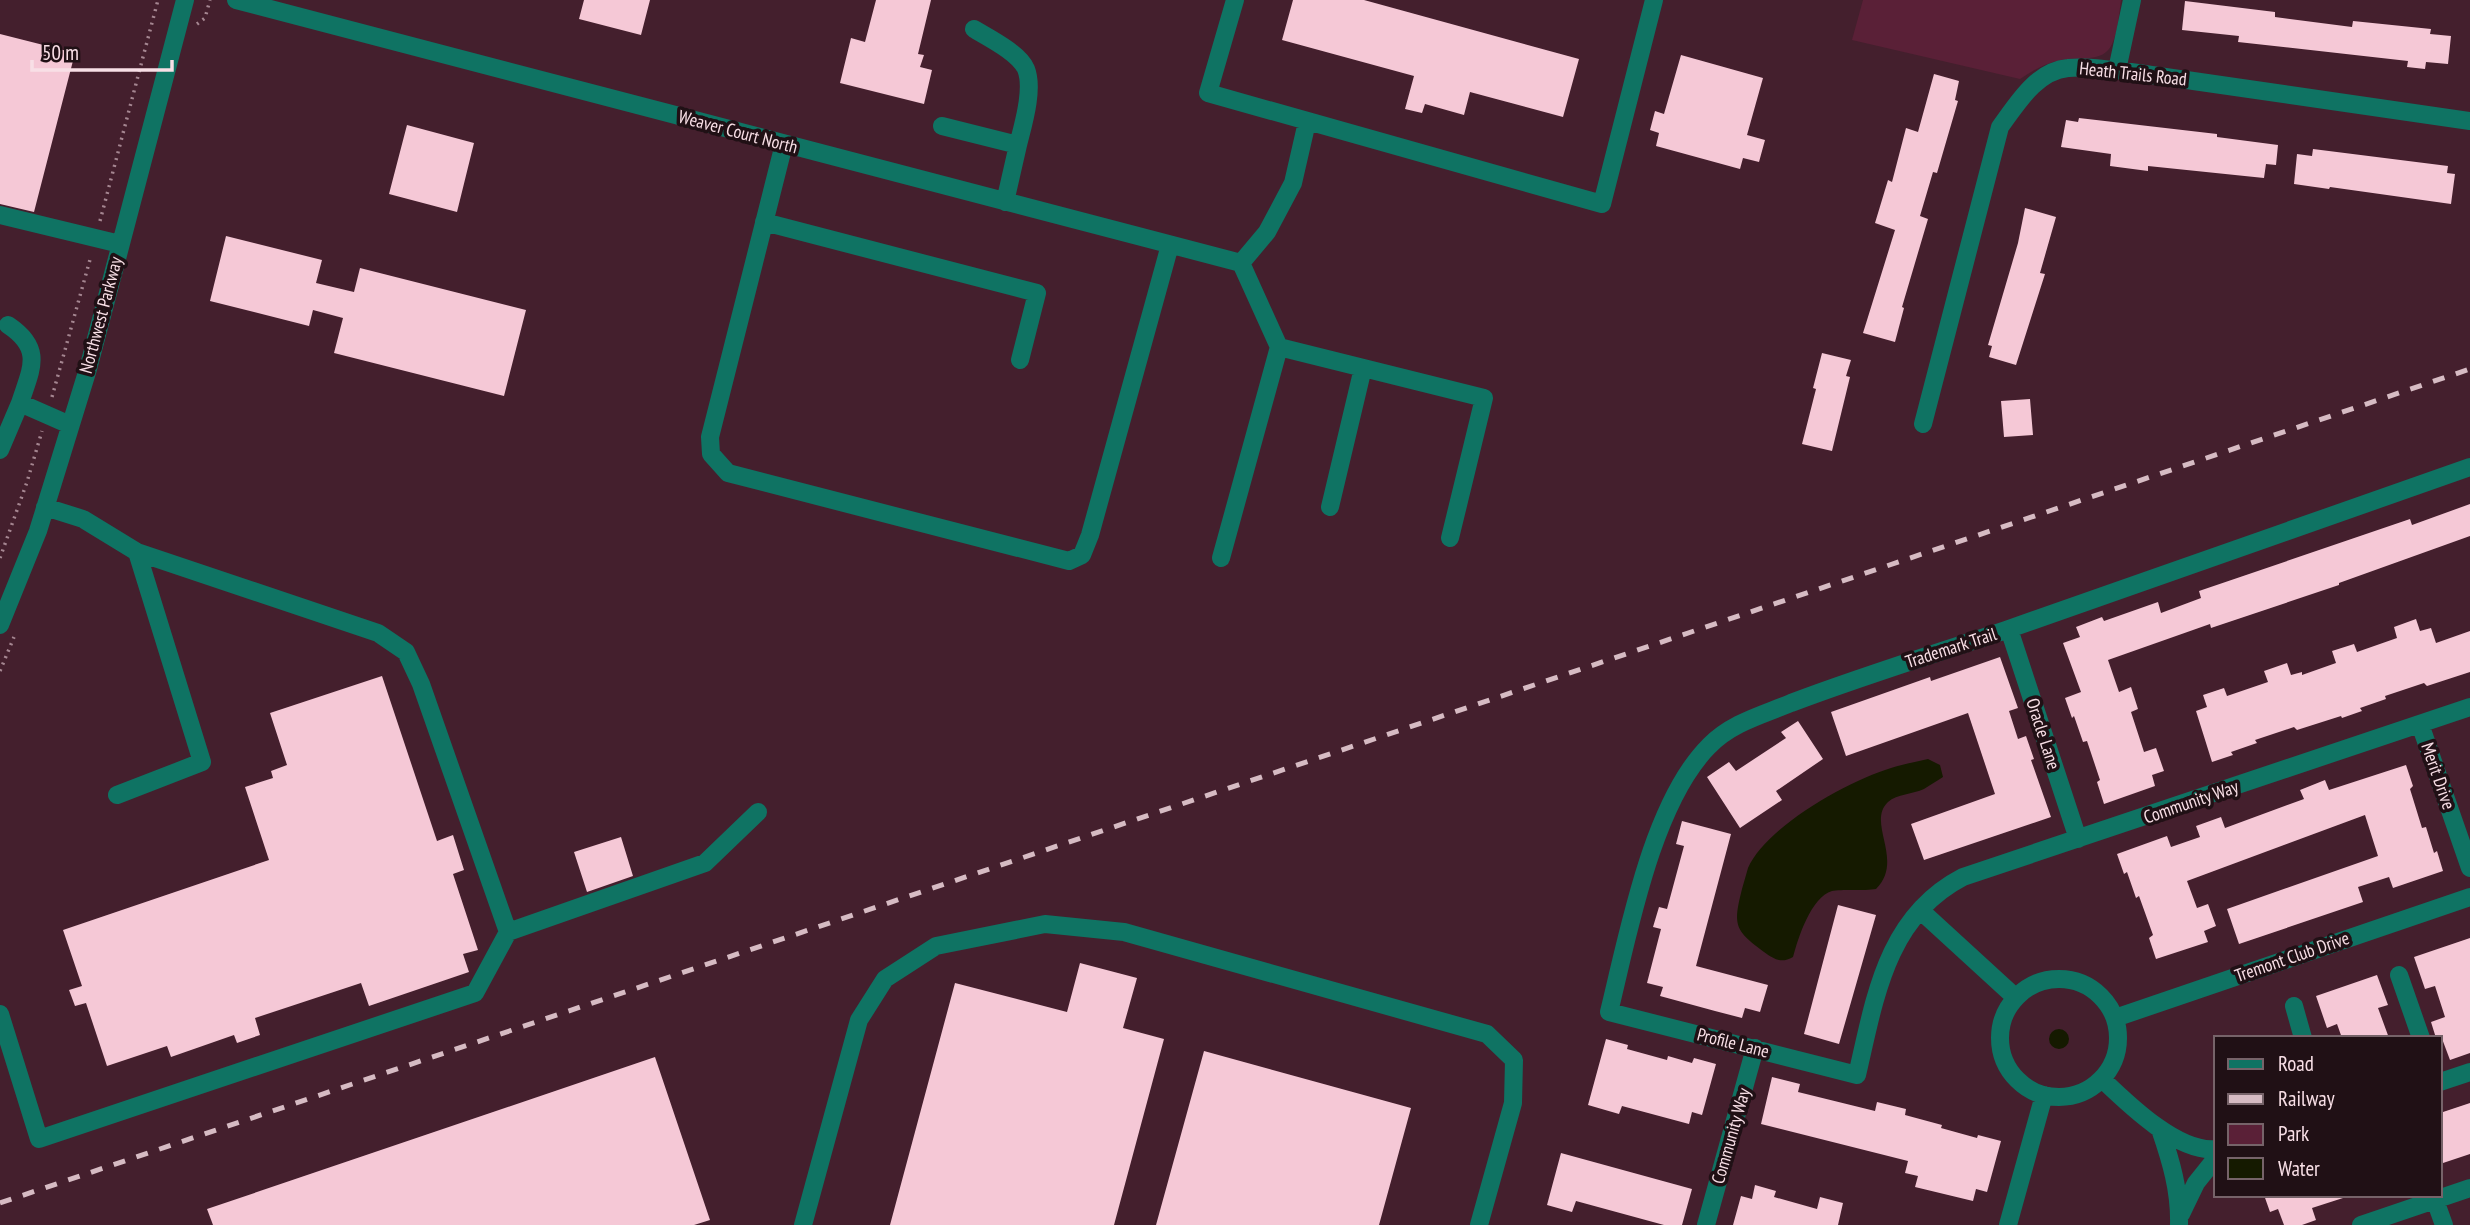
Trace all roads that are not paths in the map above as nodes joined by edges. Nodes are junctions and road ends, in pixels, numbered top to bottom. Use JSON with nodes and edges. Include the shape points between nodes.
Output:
{"nodes":[{"id":1,"x":185,"y":0,"type":"edge"},
{"id":2,"x":236,"y":0,"type":"edge"},
{"id":3,"x":1235,"y":0,"type":"edge"},
{"id":4,"x":1654,"y":0,"type":"edge"},
{"id":5,"x":2132,"y":0,"type":"edge"},
{"id":6,"x":974,"y":29,"type":"dead end"},
{"id":7,"x":2117,"y":70,"type":"junction"},
{"id":8,"x":2470,"y":121,"type":"edge"},
{"id":9,"x":1307,"y":122,"type":"junction"},
{"id":10,"x":942,"y":126,"type":"dead end"},
{"id":11,"x":784,"y":144,"type":"junction"},
{"id":12,"x":1018,"y":145,"type":"junction"},
{"id":13,"x":1005,"y":202,"type":"junction"},
{"id":14,"x":0,"y":215,"type":"edge"},
{"id":15,"x":764,"y":222,"type":"junction"},
{"id":16,"x":120,"y":244,"type":"junction"},
{"id":17,"x":1170,"y":245,"type":"junction"},
{"id":18,"x":1241,"y":263,"type":"junction"},
{"id":19,"x":8,"y":325,"type":"dead end"},
{"id":20,"x":1279,"y":347,"type":"junction"},
{"id":21,"x":1020,"y":360,"type":"dead end"},
{"id":22,"x":1363,"y":368,"type":"junction"},
{"id":23,"x":20,"y":403,"type":"junction"},
{"id":24,"x":1923,"y":424,"type":"dead end"},
{"id":25,"x":70,"y":425,"type":"junction"},
{"id":26,"x":0,"y":450,"type":"edge"},
{"id":27,"x":2470,"y":467,"type":"edge"},
{"id":28,"x":45,"y":507,"type":"junction"},
{"id":29,"x":1330,"y":507,"type":"dead end"},
{"id":30,"x":1450,"y":538,"type":"dead end"},
{"id":31,"x":137,"y":552,"type":"junction"},
{"id":32,"x":1221,"y":558,"type":"dead end"},
{"id":33,"x":0,"y":625,"type":"edge"},
{"id":34,"x":2009,"y":629,"type":"junction"},
{"id":35,"x":2470,"y":707,"type":"edge"},
{"id":36,"x":2420,"y":724,"type":"junction"},
{"id":37,"x":117,"y":795,"type":"dead end"},
{"id":38,"x":758,"y":812,"type":"dead end"},
{"id":39,"x":2078,"y":839,"type":"junction"},
{"id":40,"x":2470,"y":867,"type":"edge"},
{"id":41,"x":2470,"y":897,"type":"edge"},
{"id":42,"x":1920,"y":910,"type":"junction"},
{"id":43,"x":508,"y":932,"type":"junction"},
{"id":44,"x":2399,"y":975,"type":"dead end"},
{"id":45,"x":2015,"y":997,"type":"junction"},
{"id":46,"x":2294,"y":1006,"type":"dead end"},
{"id":47,"x":1609,"y":1012,"type":"joint"},
{"id":48,"x":0,"y":1014,"type":"edge"},
{"id":49,"x":2115,"y":1018,"type":"junction"},
{"id":50,"x":2302,"y":1036,"type":"edge"},
{"id":51,"x":2420,"y":1036,"type":"edge"},
{"id":52,"x":1755,"y":1048,"type":"junction"},
{"id":53,"x":2470,"y":1072,"type":"edge"},
{"id":54,"x":1857,"y":1075,"type":"joint"},
{"id":55,"x":2102,"y":1079,"type":"junction"},
{"id":56,"x":2442,"y":1081,"type":"edge"},
{"id":57,"x":2044,"y":1095,"type":"junction"},
{"id":58,"x":2160,"y":1129,"type":"junction"},
{"id":59,"x":2214,"y":1149,"type":"edge"},
{"id":60,"x":2214,"y":1160,"type":"edge"},
{"id":61,"x":2470,"y":1188,"type":"edge"},
{"id":62,"x":2435,"y":1200,"type":"junction"},
{"id":63,"x":2179,"y":1221,"type":"edge"},
{"id":64,"x":803,"y":1225,"type":"edge"},
{"id":65,"x":1479,"y":1225,"type":"edge"},
{"id":66,"x":1706,"y":1225,"type":"edge"},
{"id":67,"x":2008,"y":1225,"type":"edge"},
{"id":68,"x":2361,"y":1225,"type":"edge"},
{"id":69,"x":2444,"y":1225,"type":"edge"}],
"edges":[{"from":1,"to":16,"type":"street","name":"Northwest Parkway"},
{"from":2,"to":11,"type":"street","name":"Weaver Court North"},
{"from":3,"to":9,"type":"street","via":[[1208,93]]},
{"from":4,"to":9,"type":"street","via":[[1602,204]]},
{"from":5,"to":7,"type":"street"},
{"from":6,"to":12,"type":"street","via":[[1006,48],[1026,68],[1029,101]]},
{"from":7,"to":8,"type":"street","name":"Heath Trails Road"},
{"from":7,"to":24,"type":"street","name":"Heath Trails Road","via":[[2065,68],[2039,79],[2000,127]]},
{"from":9,"to":18,"type":"street","via":[[1293,183],[1267,232]]},
{"from":10,"to":12,"type":"street"},
{"from":11,"to":13,"type":"street","name":"Weaver Court North"},
{"from":11,"to":15,"type":"street"},
{"from":12,"to":13,"type":"street"},
{"from":13,"to":17,"type":"street","name":"Weaver Court North"},
{"from":14,"to":16,"type":"street"},
{"from":15,"to":17,"type":"street","via":[[710,438],[711,454],[728,473],[1069,561],[1082,555],[1090,535]]},
{"from":15,"to":21,"type":"street","via":[[1037,293]]},
{"from":16,"to":25,"type":"street","name":"Northwest Parkway"},
{"from":17,"to":18,"type":"street","name":"Weaver Court North"},
{"from":18,"to":20,"type":"street"},
{"from":19,"to":23,"type":"street","via":[[24,336],[33,361]]},
{"from":20,"to":22,"type":"street"},
{"from":20,"to":32,"type":"street"},
{"from":22,"to":29,"type":"street"},
{"from":22,"to":30,"type":"street","via":[[1484,398]]},
{"from":23,"to":25,"type":"street"},
{"from":23,"to":26,"type":"street"},
{"from":25,"to":28,"type":"street","name":"Northwest Parkway"},
{"from":27,"to":34,"type":"street","name":"Trademark Trail"},
{"from":28,"to":31,"type":"street","via":[[83,519]]},
{"from":28,"to":33,"type":"street","name":"Northwest Parkway"},
{"from":31,"to":37,"type":"street","via":[[202,762]]},
{"from":31,"to":43,"type":"street","via":[[378,634],[406,652]]},
{"from":34,"to":39,"type":"street","name":"Oracle Lane"},
{"from":34,"to":47,"type":"street","name":"Trademark Trail","via":[[1735,725],[1709,745],[1692,766],[1661,829],[1637,896]]},
{"from":35,"to":36,"type":"street","name":"Community Way"},
{"from":36,"to":39,"type":"street","name":"Community Way"},
{"from":36,"to":40,"type":"street","name":"Merit Drive"},
{"from":38,"to":43,"type":"street","via":[[705,863]]},
{"from":39,"to":42,"type":"street","name":"Community Way","via":[[1963,877],[1942,888]]},
{"from":41,"to":49,"type":"street","name":"Tremont Club Drive"},
{"from":42,"to":45,"type":"street"},
{"from":42,"to":54,"type":"street","name":"Community Way","via":[[1885,965]]},
{"from":43,"to":48,"type":"street","via":[[475,993],[39,1139]]},
{"from":44,"to":51,"type":"street"},
{"from":45,"to":49,"type":"street","via":[[2032,984],[2068,978],[2087,984],[2104,998]]},
{"from":45,"to":57,"type":"street","via":[[2001,1022],[2000,1049],[2007,1068],[2021,1084]]},
{"from":46,"to":50,"type":"street"},
{"from":47,"to":52,"type":"street","name":"Profile Lane"},
{"from":49,"to":55,"type":"street","via":[[2118,1051]]},
{"from":52,"to":54,"type":"street","name":"Profile Lane"},
{"from":52,"to":66,"type":"street","name":"Community Way"},
{"from":53,"to":56,"type":"street"},
{"from":55,"to":57,"type":"street","via":[[2085,1091],[2064,1097]]},
{"from":55,"to":58,"type":"street"},
{"from":57,"to":67,"type":"street"},
{"from":58,"to":59,"type":"street"},
{"from":58,"to":63,"type":"street","via":[[2173,1165]]},
{"from":60,"to":63,"type":"street","via":[[2196,1183]]},
{"from":61,"to":62,"type":"street"},
{"from":62,"to":68,"type":"street"},
{"from":62,"to":69,"type":"street"},
{"from":64,"to":65,"type":"street","via":[[859,1020],[886,979],[936,946],[1045,924],[1124,932],[1487,1034],[1514,1059],[1513,1103]]}]}
